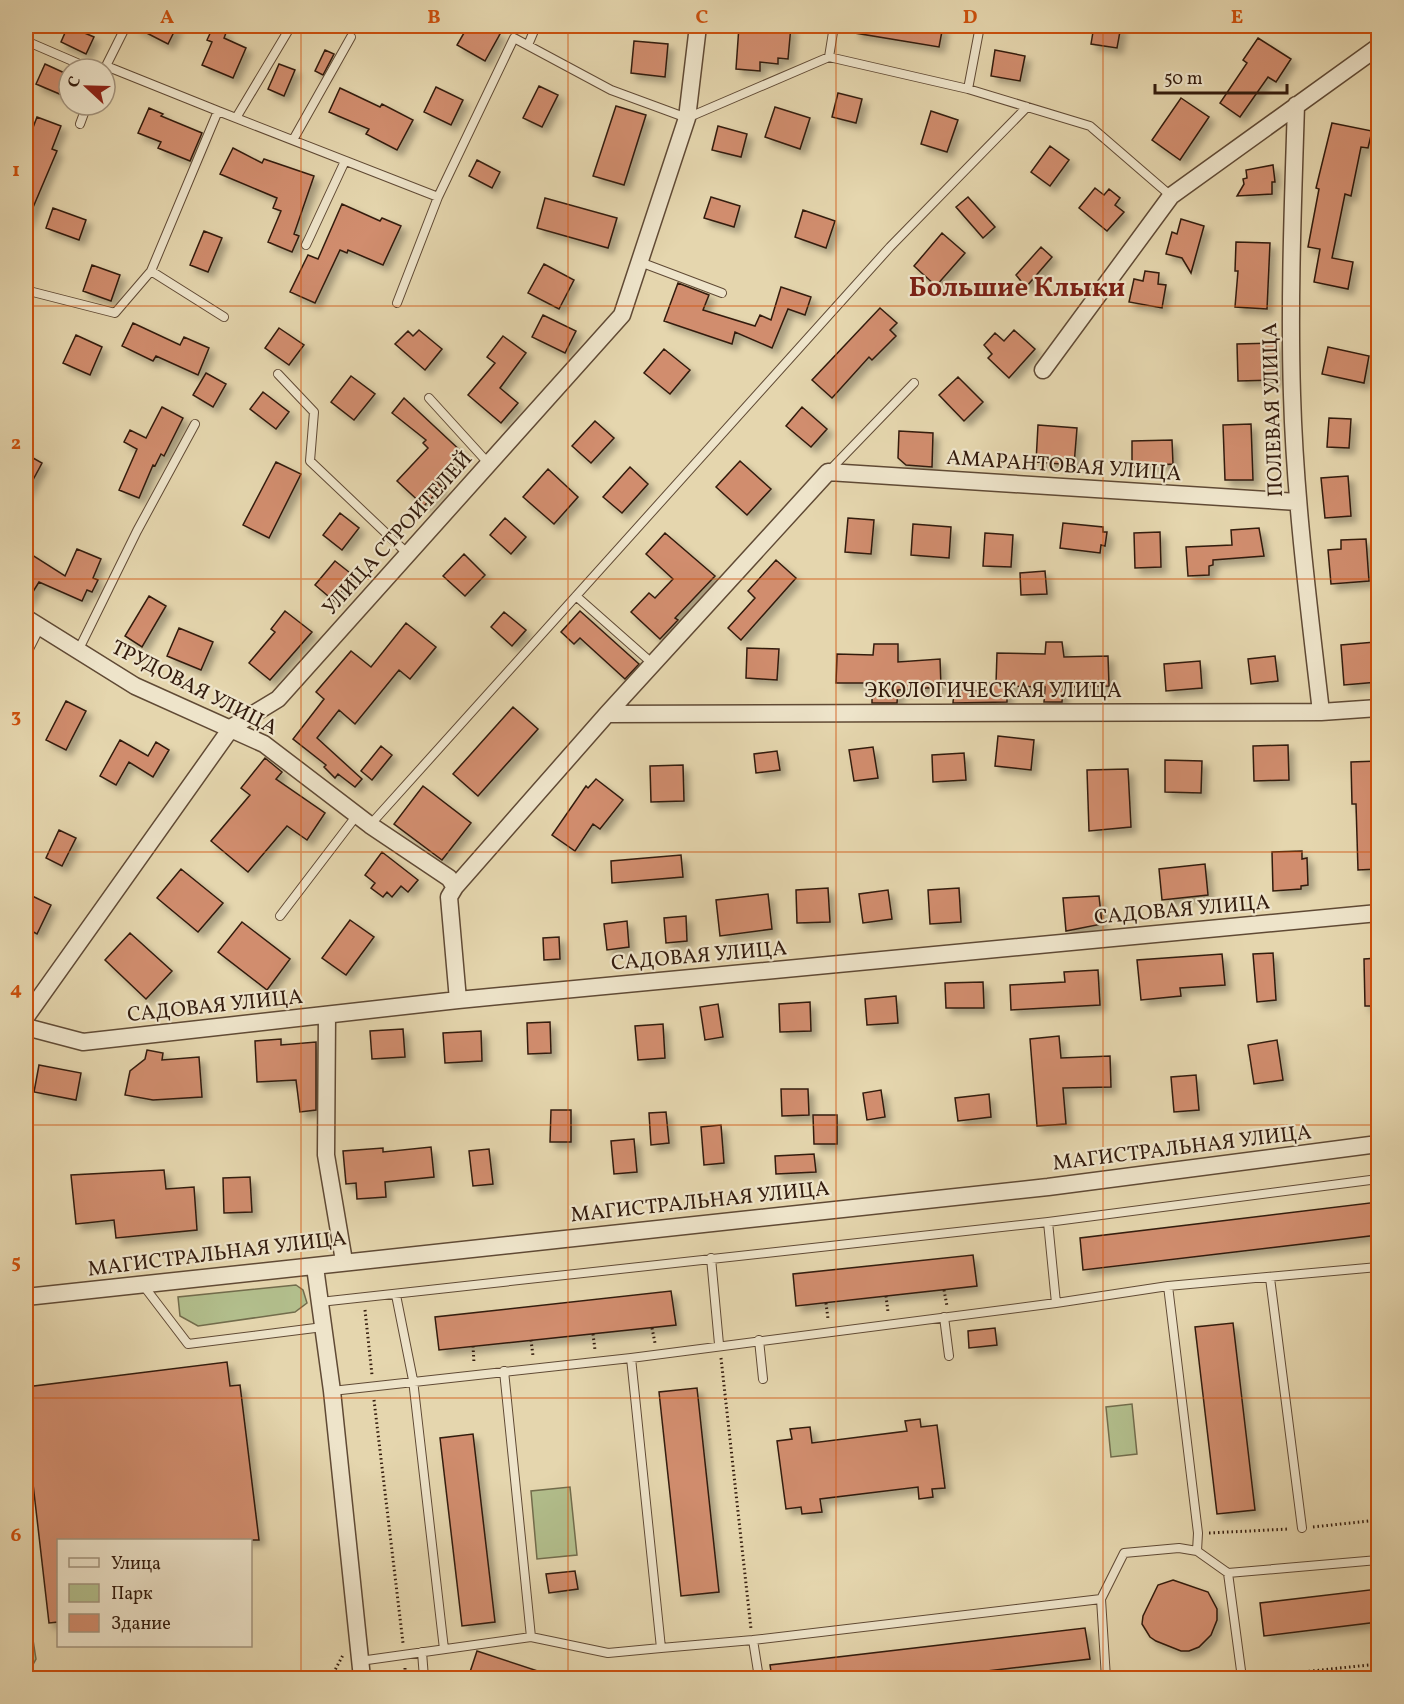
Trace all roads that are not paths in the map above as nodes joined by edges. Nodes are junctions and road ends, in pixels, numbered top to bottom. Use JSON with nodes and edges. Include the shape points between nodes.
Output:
{"nodes":[{"id":1,"x":126,"y":26,"type":"edge"},
{"id":2,"x":291,"y":26,"type":"edge"},
{"id":3,"x":536,"y":26,"type":"edge"},
{"id":4,"x":698,"y":26,"type":"edge"},
{"id":5,"x":834,"y":26,"type":"edge"},
{"id":6,"x":980,"y":26,"type":"edge"},
{"id":7,"x":351,"y":37,"type":"dead end"},
{"id":8,"x":26,"y":41,"type":"edge"},
{"id":9,"x":528,"y":45,"type":"junction"},
{"id":10,"x":1378,"y":47,"type":"edge"},
{"id":11,"x":63,"y":57,"type":"edge"},
{"id":12,"x":110,"y":57,"type":"edge"},
{"id":13,"x":829,"y":57,"type":"junction"},
{"id":14,"x":117,"y":72,"type":"edge"},
{"id":15,"x":968,"y":89,"type":"junction"},
{"id":16,"x":1296,"y":105,"type":"junction"},
{"id":17,"x":1027,"y":107,"type":"junction"},
{"id":18,"x":218,"y":111,"type":"junction"},
{"id":19,"x":83,"y":117,"type":"edge"},
{"id":20,"x":237,"y":118,"type":"junction"},
{"id":21,"x":687,"y":118,"type":"junction"},
{"id":22,"x":80,"y":124,"type":"dead end"},
{"id":23,"x":293,"y":140,"type":"junction"},
{"id":24,"x":345,"y":161,"type":"junction"},
{"id":25,"x":1171,"y":196,"type":"junction"},
{"id":26,"x":438,"y":197,"type":"junction"},
{"id":27,"x":306,"y":245,"type":"dead end"},
{"id":28,"x":640,"y":262,"type":"junction"},
{"id":29,"x":152,"y":271,"type":"junction"},
{"id":30,"x":722,"y":293,"type":"dead end"},
{"id":31,"x":26,"y":297,"type":"edge"},
{"id":32,"x":397,"y":303,"type":"dead end"},
{"id":33,"x":224,"y":317,"type":"dead end"},
{"id":34,"x":1043,"y":370,"type":"dead end"},
{"id":35,"x":278,"y":374,"type":"dead end"},
{"id":36,"x":914,"y":383,"type":"dead end"},
{"id":37,"x":429,"y":398,"type":"dead end"},
{"id":38,"x":195,"y":424,"type":"dead end"},
{"id":39,"x":489,"y":464,"type":"junction"},
{"id":40,"x":828,"y":472,"type":"junction"},
{"id":41,"x":1298,"y":502,"type":"junction"},
{"id":42,"x":408,"y":554,"type":"junction"},
{"id":43,"x":576,"y":596,"type":"junction"},
{"id":44,"x":33,"y":622,"type":"edge"},
{"id":45,"x":78,"y":651,"type":"junction"},
{"id":46,"x":26,"y":655,"type":"edge"},
{"id":47,"x":653,"y":663,"type":"junction"},
{"id":48,"x":1378,"y":708,"type":"edge"},
{"id":49,"x":1321,"y":712,"type":"junction"},
{"id":50,"x":608,"y":714,"type":"junction"},
{"id":51,"x":232,"y":727,"type":"junction"},
{"id":52,"x":364,"y":820,"type":"junction"},
{"id":53,"x":455,"y":887,"type":"junction"},
{"id":54,"x":1378,"y":913,"type":"edge"},
{"id":55,"x":280,"y":916,"type":"dead end"},
{"id":56,"x":458,"y":1000,"type":"junction"},
{"id":57,"x":327,"y":1015,"type":"junction"},
{"id":58,"x":26,"y":1017,"type":"edge"},
{"id":59,"x":26,"y":1027,"type":"edge"},
{"id":60,"x":1378,"y":1144,"type":"edge"},
{"id":61,"x":1378,"y":1179,"type":"edge"},
{"id":62,"x":1048,"y":1222,"type":"junction"},
{"id":63,"x":711,"y":1258,"type":"junction"},
{"id":64,"x":344,"y":1261,"type":"junction"},
{"id":65,"x":315,"y":1267,"type":"junction"},
{"id":66,"x":1378,"y":1268,"type":"edge"},
{"id":67,"x":1270,"y":1278,"type":"junction"},
{"id":68,"x":143,"y":1285,"type":"junction"},
{"id":69,"x":1168,"y":1286,"type":"junction"},
{"id":70,"x":396,"y":1295,"type":"junction"},
{"id":71,"x":26,"y":1297,"type":"edge"},
{"id":72,"x":320,"y":1302,"type":"junction"},
{"id":73,"x":1056,"y":1303,"type":"junction"},
{"id":74,"x":944,"y":1317,"type":"junction"},
{"id":75,"x":323,"y":1327,"type":"junction"},
{"id":76,"x":759,"y":1340,"type":"junction"},
{"id":77,"x":719,"y":1344,"type":"junction"},
{"id":78,"x":950,"y":1356,"type":"dead end"},
{"id":79,"x":631,"y":1358,"type":"junction"},
{"id":80,"x":504,"y":1371,"type":"junction"},
{"id":81,"x":763,"y":1379,"type":"dead end"},
{"id":82,"x":413,"y":1380,"type":"junction"},
{"id":83,"x":332,"y":1391,"type":"junction"},
{"id":84,"x":1302,"y":1528,"type":"dead end"},
{"id":85,"x":1197,"y":1551,"type":"junction"},
{"id":86,"x":1378,"y":1560,"type":"edge"},
{"id":87,"x":1228,"y":1573,"type":"junction"},
{"id":88,"x":1101,"y":1599,"type":"junction"},
{"id":89,"x":531,"y":1637,"type":"junction"},
{"id":90,"x":753,"y":1640,"type":"junction"},
{"id":91,"x":661,"y":1648,"type":"junction"},
{"id":92,"x":444,"y":1649,"type":"junction"},
{"id":93,"x":422,"y":1652,"type":"junction"},
{"id":94,"x":360,"y":1661,"type":"junction"},
{"id":95,"x":362,"y":1678,"type":"edge"},
{"id":96,"x":424,"y":1678,"type":"edge"},
{"id":97,"x":759,"y":1678,"type":"edge"},
{"id":98,"x":1106,"y":1678,"type":"edge"},
{"id":99,"x":1242,"y":1678,"type":"edge"}],
"edges":[{"from":1,"to":12,"type":"lane"},
{"from":2,"to":20,"type":"lane"},
{"from":3,"to":9,"type":"lane"},
{"from":4,"to":21,"type":"street","name":"УЛИЦА СТРОИТЕЛЕЙ"},
{"from":5,"to":13,"type":"lane"},
{"from":6,"to":15,"type":"lane"},
{"from":7,"to":23,"type":"lane"},
{"from":8,"to":11,"type":"lane"},
{"from":9,"to":21,"type":"lane","via":[[612,90]]},
{"from":9,"to":26,"type":"lane","via":[[514,38]]},
{"from":10,"to":16,"type":"street"},
{"from":13,"to":15,"type":"lane"},
{"from":13,"to":21,"type":"lane"},
{"from":14,"to":18,"type":"lane"},
{"from":15,"to":17,"type":"lane"},
{"from":16,"to":25,"type":"street"},
{"from":16,"to":41,"type":"street","name":"ПОЛЕВАЯ УЛИЦА","via":[[1291,286]]},
{"from":17,"to":25,"type":"lane","via":[[1090,126]]},
{"from":17,"to":43,"type":"lane","via":[[891,247]]},
{"from":18,"to":20,"type":"lane"},
{"from":18,"to":29,"type":"lane"},
{"from":19,"to":22,"type":"lane"},
{"from":20,"to":23,"type":"lane"},
{"from":21,"to":28,"type":"street","name":"УЛИЦА СТРОИТЕЛЕЙ"},
{"from":23,"to":24,"type":"lane"},
{"from":24,"to":26,"type":"lane"},
{"from":24,"to":27,"type":"lane"},
{"from":25,"to":34,"type":"street"},
{"from":26,"to":32,"type":"lane"},
{"from":28,"to":30,"type":"lane"},
{"from":28,"to":39,"type":"street","name":"УЛИЦА СТРОИТЕЛЕЙ","via":[[622,315]]},
{"from":29,"to":31,"type":"lane","via":[[115,313],[29,291]]},
{"from":29,"to":33,"type":"lane"},
{"from":35,"to":42,"type":"lane","via":[[314,412],[310,462]]},
{"from":36,"to":40,"type":"lane"},
{"from":37,"to":39,"type":"lane"},
{"from":38,"to":45,"type":"lane"},
{"from":39,"to":42,"type":"street","name":"УЛИЦА СТРОИТЕЛЕЙ"},
{"from":40,"to":41,"type":"street","name":"АМАРАНТОВАЯ УЛИЦА"},
{"from":40,"to":47,"type":"street"},
{"from":41,"to":49,"type":"street","name":"ПОЛЕВАЯ УЛИЦА"},
{"from":42,"to":51,"type":"street","name":"УЛИЦА СТРОИТЕЛЕЙ","via":[[278,699]]},
{"from":43,"to":47,"type":"lane"},
{"from":43,"to":52,"type":"lane"},
{"from":44,"to":45,"type":"street","name":"ТРУДОВАЯ УЛИЦА"},
{"from":44,"to":46,"type":"lane"},
{"from":45,"to":51,"type":"street","name":"ТРУДОВАЯ УЛИЦА","via":[[135,686]]},
{"from":47,"to":50,"type":"street"},
{"from":48,"to":49,"type":"street","name":"ЭКОЛОГИЧЕСКАЯ УЛИЦА"},
{"from":49,"to":50,"type":"street","name":"ЭКОЛОГИЧЕСКАЯ УЛИЦА"},
{"from":50,"to":53,"type":"street"},
{"from":51,"to":52,"type":"street","name":"ТРУДОВАЯ УЛИЦА","via":[[264,744]]},
{"from":51,"to":58,"type":"street","name":"УЛИЦА СТРОИТЕЛЕЙ"},
{"from":52,"to":53,"type":"street","name":"ТРУДОВАЯ УЛИЦА","via":[[449,878]]},
{"from":52,"to":55,"type":"lane"},
{"from":53,"to":56,"type":"street","via":[[448,897]]},
{"from":54,"to":56,"type":"street","name":"САДОВАЯ УЛИЦА"},
{"from":56,"to":57,"type":"street","name":"САДОВАЯ УЛИЦА"},
{"from":57,"to":59,"type":"street","name":"САДОВАЯ УЛИЦА","via":[[83,1042]]},
{"from":57,"to":64,"type":"street","via":[[326,1155]]},
{"from":60,"to":64,"type":"street","name":"МАГИСТРАЛЬНАЯ УЛИЦА","via":[[1048,1186]]},
{"from":61,"to":62,"type":"lane"},
{"from":62,"to":63,"type":"lane"},
{"from":62,"to":73,"type":"lane"},
{"from":63,"to":70,"type":"lane"},
{"from":63,"to":77,"type":"lane"},
{"from":64,"to":65,"type":"street","name":"МАГИСТРАЛЬНАЯ УЛИЦА"},
{"from":65,"to":68,"type":"street","name":"МАГИСТРАЛЬНАЯ УЛИЦА"},
{"from":65,"to":72,"type":"street"},
{"from":66,"to":67,"type":"lane"},
{"from":67,"to":69,"type":"lane"},
{"from":67,"to":84,"type":"lane"},
{"from":68,"to":71,"type":"street","name":"МАГИСТРАЛЬНАЯ УЛИЦА"},
{"from":68,"to":75,"type":"lane","via":[[188,1344]]},
{"from":69,"to":73,"type":"lane"},
{"from":69,"to":85,"type":"lane"},
{"from":70,"to":72,"type":"lane"},
{"from":70,"to":82,"type":"lane"},
{"from":72,"to":75,"type":"street"},
{"from":73,"to":74,"type":"lane"},
{"from":74,"to":76,"type":"lane"},
{"from":74,"to":78,"type":"lane"},
{"from":75,"to":83,"type":"street"},
{"from":76,"to":77,"type":"lane"},
{"from":76,"to":81,"type":"lane"},
{"from":77,"to":79,"type":"lane"},
{"from":79,"to":80,"type":"lane"},
{"from":79,"to":91,"type":"lane"},
{"from":80,"to":82,"type":"lane"},
{"from":80,"to":89,"type":"lane"},
{"from":82,"to":83,"type":"lane"},
{"from":82,"to":92,"type":"lane"},
{"from":83,"to":94,"type":"street"},
{"from":85,"to":87,"type":"lane"},
{"from":85,"to":88,"type":"lane","via":[[1179,1548],[1124,1553]]},
{"from":86,"to":87,"type":"lane"},
{"from":87,"to":99,"type":"lane"},
{"from":88,"to":90,"type":"lane"},
{"from":88,"to":98,"type":"lane"},
{"from":89,"to":91,"type":"lane","via":[[608,1653]]},
{"from":89,"to":92,"type":"lane"},
{"from":90,"to":91,"type":"lane"},
{"from":90,"to":97,"type":"lane"},
{"from":92,"to":93,"type":"lane"},
{"from":93,"to":94,"type":"lane"},
{"from":93,"to":96,"type":"lane"},
{"from":94,"to":95,"type":"street"}]}
